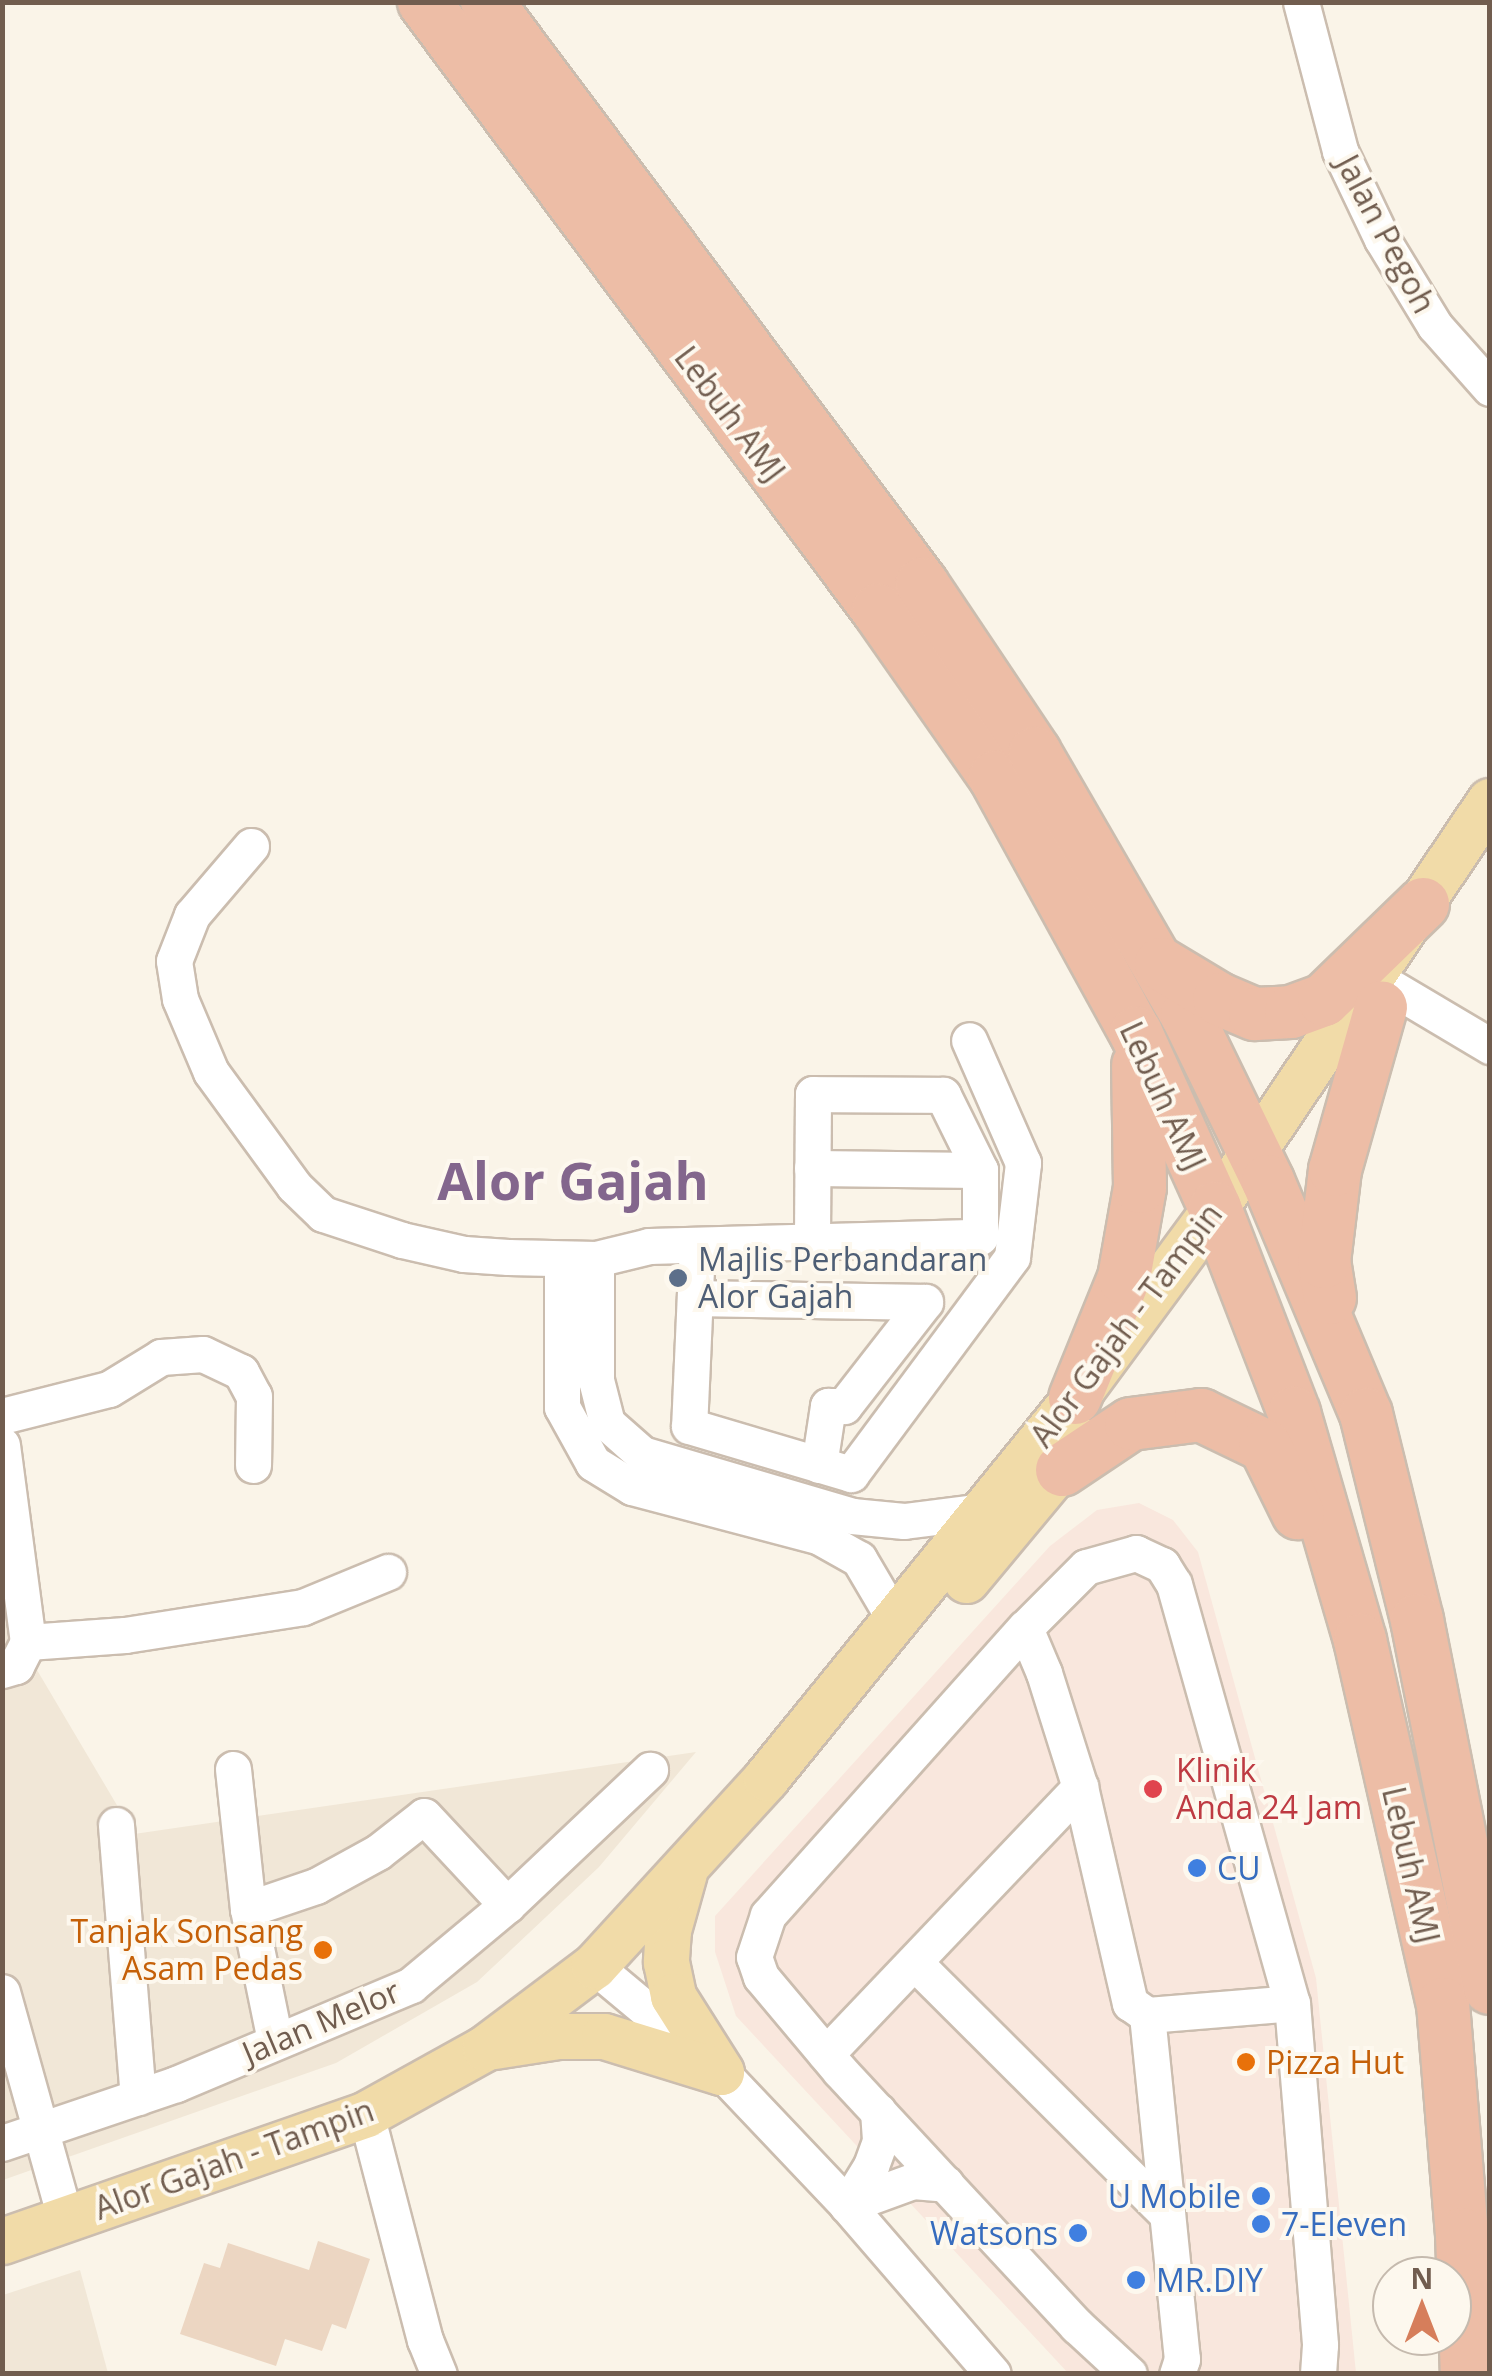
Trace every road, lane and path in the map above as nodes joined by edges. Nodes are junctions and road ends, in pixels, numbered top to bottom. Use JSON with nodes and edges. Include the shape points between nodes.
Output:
{"nodes":[{"id":1,"x":424,"y":2,"type":"edge"},
{"id":2,"x":487,"y":2,"type":"edge"},
{"id":3,"x":1301,"y":2,"type":"edge"},
{"id":4,"x":1490,"y":388,"type":"edge"},
{"id":5,"x":1490,"y":801,"type":"edge"},
{"id":6,"x":251,"y":846,"type":"dead end"},
{"id":7,"x":1490,"y":852,"type":"edge"},
{"id":8,"x":1423,"y":904,"type":"junction"},
{"id":9,"x":1160,"y":963,"type":"junction"},
{"id":10,"x":1387,"y":998,"type":"junction"},
{"id":11,"x":1136,"y":1033,"type":"junction"},
{"id":12,"x":969,"y":1040,"type":"dead end"},
{"id":13,"x":1490,"y":1046,"type":"edge"},
{"id":14,"x":1260,"y":1165,"type":"junction"},
{"id":15,"x":812,"y":1168,"type":"junction"},
{"id":16,"x":980,"y":1170,"type":"junction"},
{"id":17,"x":1221,"y":1223,"type":"junction"},
{"id":18,"x":812,"y":1241,"type":"junction"},
{"id":19,"x":697,"y":1246,"type":"junction"},
{"id":20,"x":579,"y":1259,"type":"junction"},
{"id":21,"x":695,"y":1298,"type":"junction"},
{"id":22,"x":1337,"y":1337,"type":"junction"},
{"id":23,"x":1075,"y":1398,"type":"junction"},
{"id":24,"x":2,"y":1416,"type":"edge"},
{"id":25,"x":607,"y":1423,"type":"junction"},
{"id":26,"x":2,"y":1445,"type":"edge"},
{"id":27,"x":593,"y":1462,"type":"junction"},
{"id":28,"x":252,"y":1465,"type":"dead end"},
{"id":29,"x":820,"y":1465,"type":"junction"},
{"id":30,"x":1062,"y":1470,"type":"junction"},
{"id":31,"x":984,"y":1511,"type":"junction"},
{"id":32,"x":388,"y":1572,"type":"dead end"},
{"id":33,"x":895,"y":1620,"type":"junction"},
{"id":34,"x":1025,"y":1628,"type":"junction"},
{"id":35,"x":1360,"y":1640,"type":"junction"},
{"id":36,"x":28,"y":1642,"type":"junction"},
{"id":37,"x":2,"y":1670,"type":"edge"},
{"id":38,"x":233,"y":1770,"type":"dead end"},
{"id":39,"x":650,"y":1770,"type":"dead end"},
{"id":40,"x":766,"y":1778,"type":"junction"},
{"id":41,"x":1080,"y":1788,"type":"junction"},
{"id":42,"x":116,"y":1825,"type":"dead end"},
{"id":43,"x":685,"y":1866,"type":"junction"},
{"id":44,"x":507,"y":1905,"type":"junction"},
{"id":45,"x":248,"y":1910,"type":"junction"},
{"id":46,"x":916,"y":1964,"type":"junction"},
{"id":47,"x":594,"y":1966,"type":"junction"},
{"id":48,"x":1490,"y":1988,"type":"edge"},
{"id":49,"x":2,"y":1992,"type":"edge"},
{"id":50,"x":1292,"y":2003,"type":"junction"},
{"id":51,"x":1147,"y":2015,"type":"junction"},
{"id":52,"x":275,"y":2040,"type":"junction"},
{"id":53,"x":484,"y":2048,"type":"junction"},
{"id":54,"x":826,"y":2054,"type":"junction"},
{"id":55,"x":721,"y":2072,"type":"junction"},
{"id":56,"x":138,"y":2096,"type":"junction"},
{"id":57,"x":878,"y":2111,"type":"junction"},
{"id":58,"x":366,"y":2114,"type":"junction"},
{"id":59,"x":42,"y":2130,"type":"junction"},
{"id":60,"x":2,"y":2144,"type":"edge"},
{"id":61,"x":946,"y":2184,"type":"junction"},
{"id":62,"x":848,"y":2205,"type":"junction"},
{"id":63,"x":1167,"y":2214,"type":"junction"},
{"id":64,"x":66,"y":2221,"type":"junction"},
{"id":65,"x":2,"y":2241,"type":"edge"},
{"id":66,"x":439,"y":2374,"type":"edge"},
{"id":67,"x":993,"y":2374,"type":"edge"},
{"id":68,"x":1130,"y":2374,"type":"edge"},
{"id":69,"x":1176,"y":2374,"type":"edge"},
{"id":70,"x":1318,"y":2374,"type":"edge"},
{"id":71,"x":1467,"y":2374,"type":"edge"}],
"edges":[{"from":1,"to":11,"type":"highway","name":"Lebuh AMJ","via":[[984,762]]},
{"from":2,"to":9,"type":"highway","name":"Lebuh AMJ","via":[[922,584],[1035,753]]},
{"from":3,"to":4,"type":"street","name":"Jalan Pegoh","via":[[1340,152],[1382,239],[1434,326]]},
{"from":5,"to":8,"type":"main road","name":"Alor Gajah - Tampin"},
{"from":6,"to":20,"type":"street","via":[[192,915],[174,961],[180,1000],[212,1072],[294,1186],[323,1214],[402,1240],[464,1254]]},
{"from":7,"to":10,"type":"main road","name":"Alor Gajah - Tampin"},
{"from":8,"to":9,"type":"highway","via":[[1324,1000],[1291,1012],[1255,1014]]},
{"from":8,"to":14,"type":"main road","name":"Alor Gajah - Tampin"},
{"from":9,"to":14,"type":"highway","name":"Lebuh AMJ"},
{"from":10,"to":13,"type":"street"},
{"from":10,"to":14,"type":"main road","name":"Alor Gajah - Tampin"},
{"from":10,"to":22,"type":"highway","via":[[1335,1170],[1324,1262]]},
{"from":11,"to":17,"type":"highway","name":"Lebuh AMJ"},
{"from":11,"to":23,"type":"highway","via":[[1140,1186],[1124,1278]]},
{"from":12,"to":29,"type":"street","via":[[1024,1163],[1012,1258],[852,1474]]},
{"from":14,"to":17,"type":"main road","name":"Alor Gajah - Tampin"},
{"from":14,"to":22,"type":"highway","name":"Lebuh AMJ"},
{"from":15,"to":16,"type":"street"},
{"from":15,"to":16,"type":"street","via":[[813,1094],[942,1095]]},
{"from":15,"to":18,"type":"street"},
{"from":16,"to":18,"type":"street","via":[[980,1237]]},
{"from":17,"to":23,"type":"main road","name":"Alor Gajah - Tampin"},
{"from":17,"to":30,"type":"main road","name":"Alor Gajah - Tampin"},
{"from":17,"to":35,"type":"highway","name":"Lebuh AMJ","via":[[1294,1413]]},
{"from":18,"to":19,"type":"street"},
{"from":19,"to":20,"type":"street","via":[[649,1246]]},
{"from":19,"to":21,"type":"street"},
{"from":20,"to":25,"type":"street"},
{"from":20,"to":27,"type":"street","via":[[562,1407]]},
{"from":21,"to":29,"type":"street","via":[[688,1426]]},
{"from":21,"to":29,"type":"street","via":[[924,1302],[844,1406],[828,1406]]},
{"from":22,"to":48,"type":"highway","name":"Lebuh AMJ","via":[[1366,1414],[1418,1620]]},
{"from":23,"to":31,"type":"main road","name":"Alor Gajah - Tampin"},
{"from":24,"to":28,"type":"street","via":[[108,1388],[161,1357],[203,1354],[241,1372],[254,1396]]},
{"from":25,"to":27,"type":"street"},
{"from":25,"to":31,"type":"street","via":[[642,1454],[852,1516],[904,1521]]},
{"from":26,"to":36,"type":"street"},
{"from":27,"to":33,"type":"street","via":[[632,1487],[818,1536],[859,1560]]},
{"from":30,"to":35,"type":"highway","via":[[1131,1424],[1201,1416],[1265,1446]]},
{"from":30,"to":40,"type":"main road","name":"Alor Gajah - Tampin","via":[[892,1664]]},
{"from":31,"to":33,"type":"main road","name":"Alor Gajah - Tampin"},
{"from":32,"to":36,"type":"street","via":[[303,1607],[125,1635]]},
{"from":33,"to":40,"type":"main road","name":"Alor Gajah - Tampin"},
{"from":34,"to":41,"type":"street"},
{"from":34,"to":50,"type":"street","via":[[1086,1567],[1136,1553],[1162,1565],[1174,1584]]},
{"from":34,"to":54,"type":"street","via":[[768,1915],[754,1958],[761,1977]]},
{"from":35,"to":71,"type":"highway","name":"Lebuh AMJ","via":[[1443,2004]]},
{"from":36,"to":37,"type":"street","via":[[16,1666]]},
{"from":38,"to":45,"type":"street"},
{"from":39,"to":44,"type":"street","name":"Jalan Melor"},
{"from":40,"to":43,"type":"main road","name":"Alor Gajah - Tampin"},
{"from":41,"to":46,"type":"street"},
{"from":41,"to":51,"type":"street","via":[[1130,2003]]},
{"from":42,"to":56,"type":"street"},
{"from":43,"to":47,"type":"main road","name":"Alor Gajah - Tampin"},
{"from":43,"to":55,"type":"main road","via":[[666,1962],[673,1996]]},
{"from":44,"to":45,"type":"street","via":[[424,1816],[378,1852],[316,1886]]},
{"from":44,"to":52,"type":"street","name":"Jalan Melor","via":[[411,1985]]},
{"from":45,"to":52,"type":"street"},
{"from":46,"to":54,"type":"street"},
{"from":46,"to":63,"type":"street"},
{"from":47,"to":53,"type":"main road","name":"Alor Gajah - Tampin"},
{"from":47,"to":55,"type":"street"},
{"from":49,"to":59,"type":"street"},
{"from":50,"to":51,"type":"street"},
{"from":50,"to":70,"type":"street"},
{"from":51,"to":63,"type":"street"},
{"from":52,"to":56,"type":"street","name":"Jalan Melor"},
{"from":53,"to":55,"type":"main road","via":[[604,2036]]},
{"from":53,"to":58,"type":"main road","name":"Alor Gajah - Tampin"},
{"from":54,"to":57,"type":"street"},
{"from":55,"to":62,"type":"street"},
{"from":56,"to":59,"type":"street","name":"Jalan Melor"},
{"from":57,"to":61,"type":"street"},
{"from":57,"to":62,"type":"street","via":[[880,2140]]},
{"from":58,"to":64,"type":"main road","name":"Alor Gajah - Tampin"},
{"from":58,"to":66,"type":"street"},
{"from":59,"to":60,"type":"street","name":"Jalan Melor"},
{"from":59,"to":64,"type":"street"},
{"from":61,"to":62,"type":"street","via":[[913,2181]]},
{"from":61,"to":68,"type":"street"},
{"from":62,"to":67,"type":"street"},
{"from":63,"to":69,"type":"street","via":[[1182,2359]]},
{"from":64,"to":65,"type":"main road","name":"Alor Gajah - Tampin"}]}
